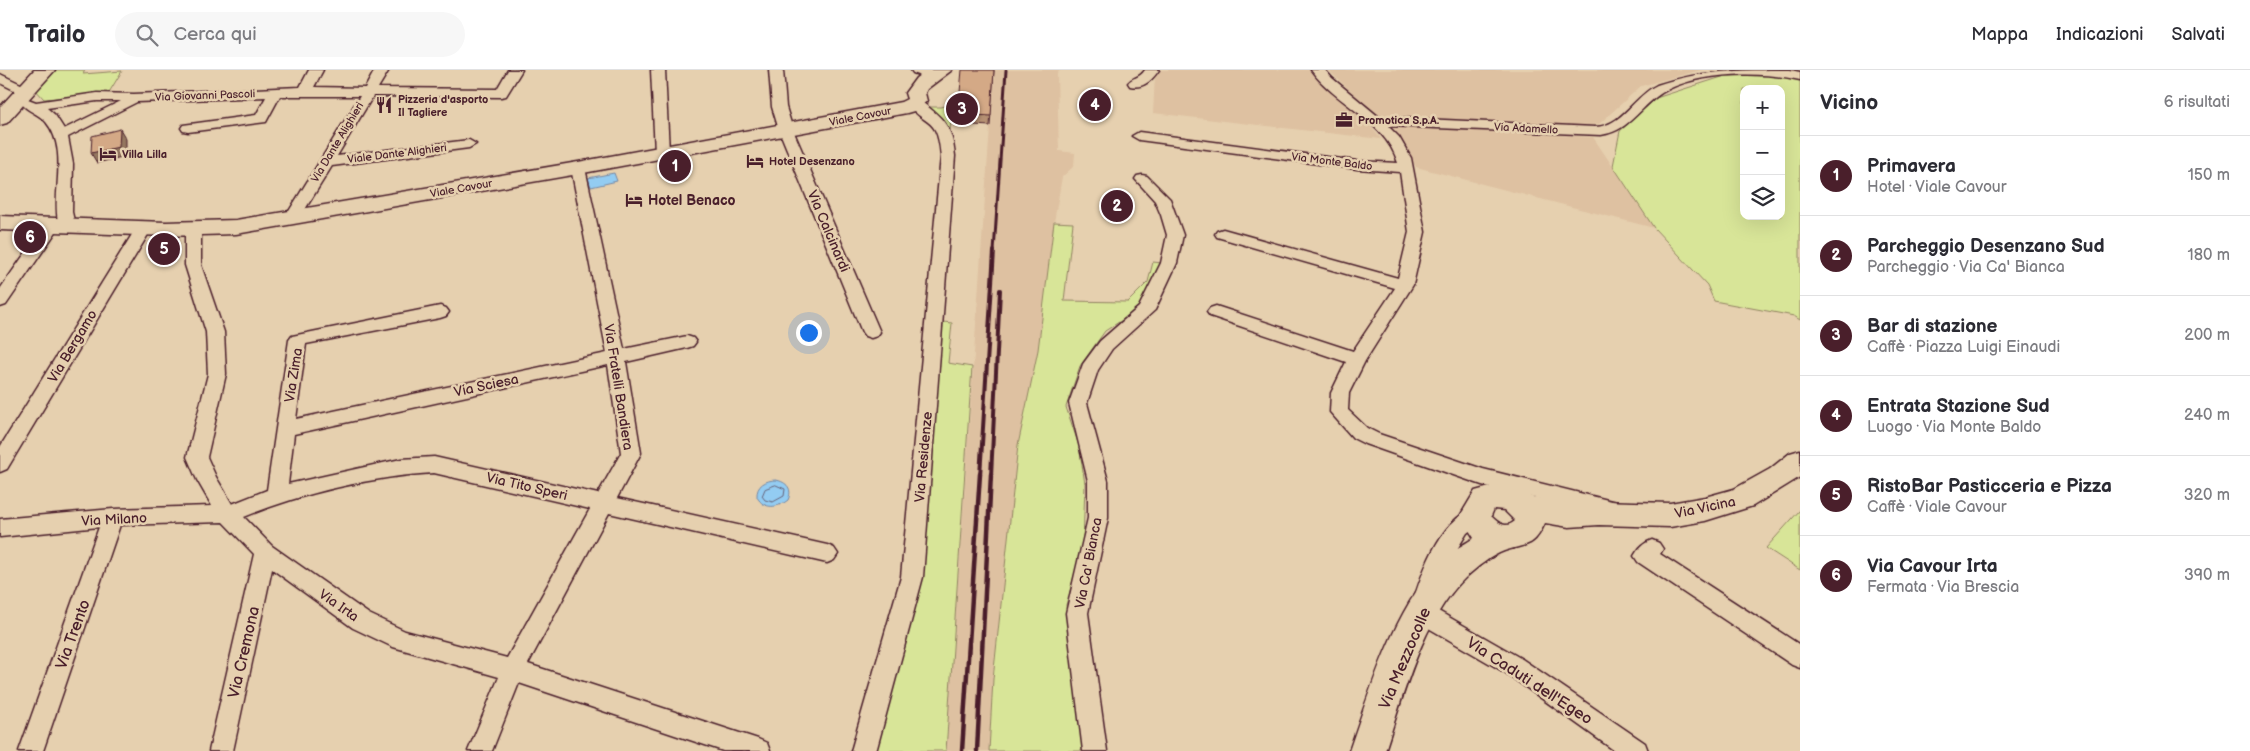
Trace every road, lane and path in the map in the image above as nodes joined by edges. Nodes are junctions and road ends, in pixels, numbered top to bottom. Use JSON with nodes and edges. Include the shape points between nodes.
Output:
{"nodes":[{"id":1,"x":38,"y":70,"type":"edge"},
{"id":2,"x":45,"y":70,"type":"edge"},
{"id":3,"x":316,"y":70,"type":"edge"},
{"id":4,"x":382,"y":70,"type":"edge"},
{"id":5,"x":515,"y":70,"type":"edge"},
{"id":6,"x":658,"y":70,"type":"edge"},
{"id":7,"x":776,"y":70,"type":"edge"},
{"id":8,"x":1152,"y":70,"type":"edge"},
{"id":9,"x":1318,"y":70,"type":"edge"},
{"id":10,"x":1746,"y":70,"type":"edge"},
{"id":11,"x":1750,"y":70,"type":"edge"},
{"id":12,"x":930,"y":72,"type":"edge"},
{"id":13,"x":1800,"y":76,"type":"edge"},
{"id":14,"x":0,"y":78,"type":"edge"},
{"id":15,"x":1135,"y":84,"type":"dead end"},
{"id":16,"x":305,"y":91,"type":"junction"},
{"id":17,"x":368,"y":91,"type":"junction"},
{"id":18,"x":275,"y":92,"type":"junction"},
{"id":19,"x":119,"y":97,"type":"joint"},
{"id":20,"x":134,"y":98,"type":"junction"},
{"id":21,"x":25,"y":99,"type":"junction"},
{"id":22,"x":916,"y":102,"type":"junction"},
{"id":23,"x":0,"y":111,"type":"edge"},
{"id":24,"x":0,"y":119,"type":"edge"},
{"id":25,"x":1375,"y":121,"type":"junction"},
{"id":26,"x":188,"y":128,"type":"dead end"},
{"id":27,"x":786,"y":130,"type":"junction"},
{"id":28,"x":62,"y":135,"type":"junction"},
{"id":29,"x":1139,"y":136,"type":"dead end"},
{"id":30,"x":468,"y":144,"type":"dead end"},
{"id":31,"x":662,"y":152,"type":"junction"},
{"id":32,"x":948,"y":156,"type":"joint"},
{"id":33,"x":325,"y":162,"type":"junction"},
{"id":34,"x":578,"y":168,"type":"junction"},
{"id":35,"x":1407,"y":168,"type":"junction"},
{"id":36,"x":1142,"y":179,"type":"dead end"},
{"id":37,"x":294,"y":216,"type":"junction"},
{"id":38,"x":0,"y":223,"type":"edge"},
{"id":39,"x":60,"y":225,"type":"junction"},
{"id":40,"x":144,"y":228,"type":"junction"},
{"id":41,"x":193,"y":228,"type":"junction"},
{"id":42,"x":1222,"y":234,"type":"dead end"},
{"id":43,"x":1405,"y":285,"type":"junction"},
{"id":44,"x":0,"y":301,"type":"edge"},
{"id":45,"x":440,"y":312,"type":"dead end"},
{"id":46,"x":1216,"y":312,"type":"dead end"},
{"id":47,"x":871,"y":332,"type":"dead end"},
{"id":48,"x":687,"y":342,"type":"dead end"},
{"id":49,"x":616,"y":356,"type":"junction"},
{"id":50,"x":1357,"y":359,"type":"junction"},
{"id":51,"x":284,"y":429,"type":"junction"},
{"id":52,"x":1800,"y":461,"type":"edge"},
{"id":53,"x":0,"y":464,"type":"edge"},
{"id":54,"x":276,"y":495,"type":"junction"},
{"id":55,"x":603,"y":504,"type":"junction"},
{"id":56,"x":1497,"y":513,"type":"junction"},
{"id":57,"x":228,"y":514,"type":"junction"},
{"id":58,"x":1634,"y":514,"type":"junction"},
{"id":59,"x":114,"y":518,"type":"junction"},
{"id":60,"x":0,"y":528,"type":"edge"},
{"id":61,"x":1652,"y":549,"type":"dead end"},
{"id":62,"x":265,"y":552,"type":"junction"},
{"id":63,"x":827,"y":554,"type":"dead end"},
{"id":64,"x":1421,"y":612,"type":"junction"},
{"id":65,"x":1800,"y":658,"type":"edge"},
{"id":66,"x":513,"y":670,"type":"junction"},
{"id":67,"x":1371,"y":749,"type":"edge"},
{"id":68,"x":31,"y":751,"type":"edge"},
{"id":69,"x":221,"y":751,"type":"edge"},
{"id":70,"x":480,"y":751,"type":"edge"},
{"id":71,"x":758,"y":751,"type":"edge"},
{"id":72,"x":863,"y":751,"type":"edge"},
{"id":73,"x":1095,"y":751,"type":"edge"},
{"id":74,"x":1636,"y":751,"type":"edge"}],
"edges":[{"from":1,"to":21,"type":"street"},
{"from":2,"to":21,"type":"street"},
{"from":3,"to":16,"type":"street"},
{"from":4,"to":17,"type":"street","name":"Via Dante Alighieri"},
{"from":5,"to":17,"type":"street","name":"Via Giovanni Pascoli","via":[[501,93]]},
{"from":6,"to":31,"type":"street"},
{"from":7,"to":27,"type":"street","name":"Via Calcinardi","via":[[779,107]]},
{"from":8,"to":15,"type":"street","via":[[1146,80]]},
{"from":9,"to":25,"type":"street"},
{"from":10,"to":25,"type":"street","name":"Via Adamello","via":[[1722,72],[1661,88],[1645,97],[1623,122],[1608,130],[1583,132]]},
{"from":11,"to":13,"type":"street"},
{"from":12,"to":22,"type":"street","via":[[915,94]]},
{"from":14,"to":21,"type":"street"},
{"from":16,"to":17,"type":"street","name":"Via Giovanni Pascoli"},
{"from":16,"to":18,"type":"street","name":"Via Giovanni Pascoli"},
{"from":17,"to":33,"type":"street","name":"Via Dante Alighieri"},
{"from":18,"to":20,"type":"street","name":"Via Giovanni Pascoli"},
{"from":18,"to":26,"type":"street","name":"Via Giovanni Pascoli","via":[[261,119]]},
{"from":19,"to":20,"type":"street","name":"Via Giovanni Pascoli"},
{"from":19,"to":21,"type":"street"},
{"from":20,"to":28,"type":"street","name":"Via Giovanni Pascoli"},
{"from":21,"to":23,"type":"street"},
{"from":21,"to":24,"type":"street"},
{"from":21,"to":28,"type":"street","via":[[58,127]]},
{"from":22,"to":27,"type":"street","name":"Viale Cavour","via":[[907,107]]},
{"from":22,"to":32,"type":"street","via":[[945,131]]},
{"from":25,"to":35,"type":"street","via":[[1394,140]]},
{"from":27,"to":31,"type":"street","name":"Viale Cavour"},
{"from":27,"to":47,"type":"street","name":"Via Calcinardi"},
{"from":28,"to":39,"type":"street","via":[[66,175],[65,218]]},
{"from":29,"to":35,"type":"street","name":"Via Monte Baldo","via":[[1357,165]]},
{"from":30,"to":33,"type":"street","name":"Viale Dante Alighieri"},
{"from":31,"to":34,"type":"street","name":"Viale Cavour"},
{"from":32,"to":72,"type":"street","name":"Via Residenze","via":[[912,577]]},
{"from":33,"to":37,"type":"street","name":"Via Dante Alighieri"},
{"from":34,"to":37,"type":"street","name":"Viale Cavour"},
{"from":34,"to":49,"type":"street","name":"Via Fratelli Bandiera"},
{"from":35,"to":43,"type":"street","via":[[1417,232]]},
{"from":36,"to":73,"type":"street","name":"Via Ca' Bianca","via":[[1162,199],[1170,214],[1175,235],[1169,263],[1146,310],[1106,345],[1089,369],[1078,403],[1098,481],[1098,518],[1077,613]]},
{"from":37,"to":41,"type":"street","name":"Viale Cavour","via":[[236,227]]},
{"from":38,"to":39,"type":"street","name":"Viale Cavour"},
{"from":39,"to":40,"type":"street","name":"Viale Cavour"},
{"from":39,"to":44,"type":"street"},
{"from":40,"to":41,"type":"street","name":"Viale Cavour"},
{"from":40,"to":53,"type":"street","name":"Via Bergamo"},
{"from":41,"to":57,"type":"street","name":"Via Irta","via":[[193,265],[215,332],[217,374],[197,457]]},
{"from":42,"to":43,"type":"street"},
{"from":43,"to":50,"type":"street"},
{"from":45,"to":51,"type":"street","name":"Via Zima","via":[[298,340]]},
{"from":46,"to":50,"type":"street"},
{"from":48,"to":49,"type":"street","name":"Via Sciesa"},
{"from":49,"to":51,"type":"street","name":"Via Sciesa"},
{"from":49,"to":55,"type":"street","name":"Via Fratelli Bandiera","via":[[631,453]]},
{"from":50,"to":56,"type":"street","via":[[1340,393],[1339,412],[1360,433]]},
{"from":51,"to":54,"type":"street","name":"Via Zima"},
{"from":52,"to":58,"type":"street","name":"Via Vicina","via":[[1780,477],[1743,498],[1705,510],[1670,515]]},
{"from":54,"to":55,"type":"street","name":"Via Tito Speri","via":[[401,467],[434,465]]},
{"from":54,"to":57,"type":"street","name":"Via Tito Speri"},
{"from":55,"to":63,"type":"street","name":"Via Tito Speri"},
{"from":55,"to":66,"type":"street","name":"Via Fratelli Bandiera"},
{"from":56,"to":58,"type":"street"},
{"from":56,"to":58,"type":"street","name":"Via Vicina"},
{"from":56,"to":64,"type":"street","name":"Via Mezzocolle","via":[[1480,552],[1469,556],[1449,574]]},
{"from":56,"to":64,"type":"street","via":[[1460,527],[1433,570]]},
{"from":57,"to":59,"type":"street","name":"Via Milano"},
{"from":57,"to":62,"type":"street","name":"Via Irta"},
{"from":59,"to":60,"type":"street","name":"Via Milano"},
{"from":59,"to":68,"type":"street","name":"Via Trento"},
{"from":61,"to":65,"type":"street","via":[[1645,556]]},
{"from":62,"to":66,"type":"street","name":"Via Irta","via":[[361,621],[401,640]]},
{"from":62,"to":69,"type":"street","name":"Via Cremona"},
{"from":64,"to":67,"type":"street","name":"Via Mezzocolle"},
{"from":64,"to":74,"type":"street","name":"Via Caduti dell'Egeo","via":[[1502,659]]},
{"from":66,"to":70,"type":"street","name":"Via Fratelli Bandiera"},
{"from":66,"to":71,"type":"street","name":"Via Irta"}]}
